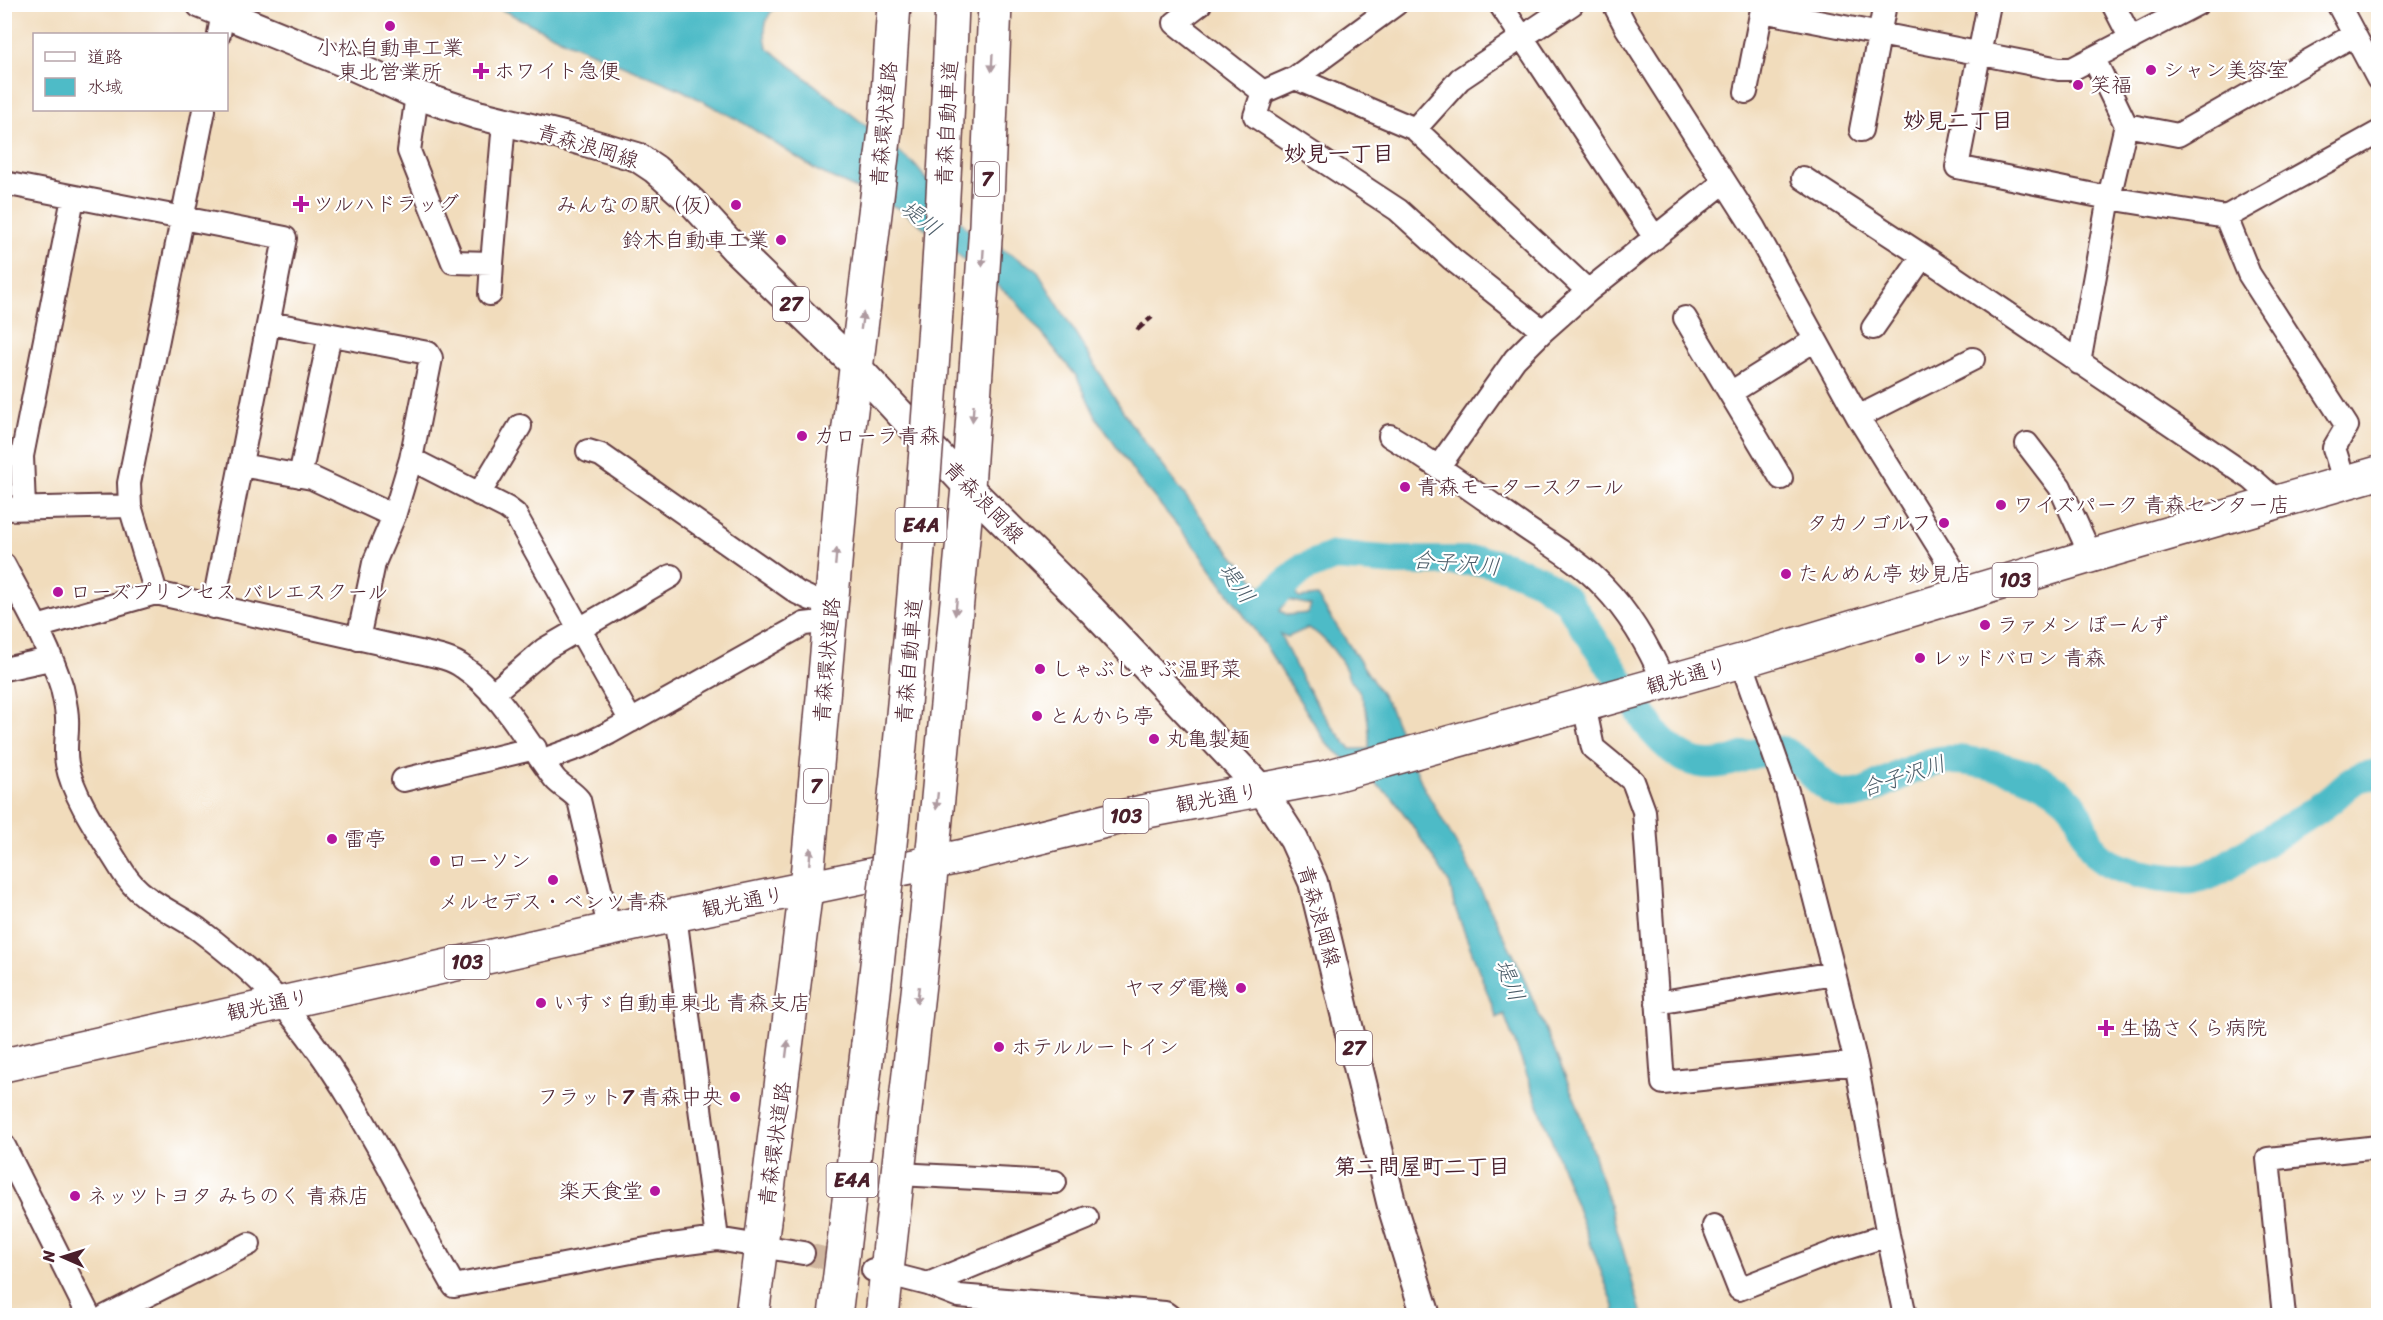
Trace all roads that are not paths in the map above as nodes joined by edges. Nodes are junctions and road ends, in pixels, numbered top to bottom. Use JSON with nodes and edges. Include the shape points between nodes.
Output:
{"nodes":[{"id":1,"x":894,"y":4,"type":"edge"},
{"id":2,"x":952,"y":4,"type":"edge"},
{"id":3,"x":995,"y":4,"type":"edge"},
{"id":4,"x":1200,"y":4,"type":"edge"},
{"id":5,"x":1396,"y":4,"type":"edge"},
{"id":6,"x":1500,"y":4,"type":"edge"},
{"id":7,"x":1572,"y":4,"type":"edge"},
{"id":8,"x":1614,"y":4,"type":"edge"},
{"id":9,"x":1885,"y":4,"type":"edge"},
{"id":10,"x":1989,"y":4,"type":"edge"},
{"id":11,"x":2113,"y":4,"type":"edge"},
{"id":12,"x":2197,"y":4,"type":"edge"},
{"id":13,"x":2338,"y":4,"type":"edge"},
{"id":14,"x":1763,"y":8,"type":"edge"},
{"id":15,"x":214,"y":17,"type":"edge"},
{"id":16,"x":1878,"y":35,"type":"junction"},
{"id":17,"x":2354,"y":35,"type":"junction"},
{"id":18,"x":1523,"y":37,"type":"junction"},
{"id":19,"x":2132,"y":39,"type":"junction"},
{"id":20,"x":1981,"y":53,"type":"junction"},
{"id":21,"x":2094,"y":59,"type":"junction"},
{"id":22,"x":1295,"y":78,"type":"junction"},
{"id":23,"x":2379,"y":79,"type":"edge"},
{"id":24,"x":1263,"y":92,"type":"junction"},
{"id":25,"x":1746,"y":92,"type":"dead end"},
{"id":26,"x":417,"y":95,"type":"junction"},
{"id":27,"x":204,"y":111,"type":"edge"},
{"id":28,"x":504,"y":122,"type":"junction"},
{"id":29,"x":2126,"y":125,"type":"junction"},
{"id":30,"x":1415,"y":129,"type":"junction"},
{"id":31,"x":1861,"y":130,"type":"dead end"},
{"id":32,"x":2379,"y":133,"type":"edge"},
{"id":33,"x":1803,"y":178,"type":"dead end"},
{"id":34,"x":4,"y":183,"type":"edge"},
{"id":35,"x":1723,"y":183,"type":"junction"},
{"id":36,"x":73,"y":198,"type":"junction"},
{"id":37,"x":2109,"y":198,"type":"junction"},
{"id":38,"x":2226,"y":217,"type":"junction"},
{"id":39,"x":182,"y":219,"type":"junction"},
{"id":40,"x":1655,"y":238,"type":"junction"},
{"id":41,"x":1923,"y":256,"type":"junction"},
{"id":42,"x":492,"y":263,"type":"junction"},
{"id":43,"x":1588,"y":291,"type":"junction"},
{"id":44,"x":490,"y":294,"type":"dead end"},
{"id":45,"x":1685,"y":318,"type":"dead end"},
{"id":46,"x":269,"y":323,"type":"junction"},
{"id":47,"x":1873,"y":328,"type":"dead end"},
{"id":48,"x":1543,"y":331,"type":"junction"},
{"id":49,"x":330,"y":335,"type":"junction"},
{"id":50,"x":1815,"y":340,"type":"junction"},
{"id":51,"x":1973,"y":359,"type":"dead end"},
{"id":52,"x":2079,"y":363,"type":"junction"},
{"id":53,"x":856,"y":366,"type":"junction"},
{"id":54,"x":1730,"y":393,"type":"junction"},
{"id":55,"x":1858,"y":417,"type":"junction"},
{"id":56,"x":520,"y":426,"type":"dead end"},
{"id":57,"x":1390,"y":436,"type":"dead end"},
{"id":58,"x":2026,"y":444,"type":"dead end"},
{"id":59,"x":588,"y":451,"type":"dead end"},
{"id":60,"x":411,"y":459,"type":"junction"},
{"id":61,"x":241,"y":465,"type":"junction"},
{"id":62,"x":1439,"y":466,"type":"junction"},
{"id":63,"x":2379,"y":473,"type":"edge"},
{"id":64,"x":300,"y":476,"type":"junction"},
{"id":65,"x":1781,"y":478,"type":"dead end"},
{"id":66,"x":2344,"y":483,"type":"junction"},
{"id":67,"x":968,"y":487,"type":"junction"},
{"id":68,"x":479,"y":494,"type":"junction"},
{"id":69,"x":2278,"y":502,"type":"junction"},
{"id":70,"x":130,"y":506,"type":"junction"},
{"id":71,"x":14,"y":509,"type":"edge"},
{"id":72,"x":394,"y":516,"type":"junction"},
{"id":73,"x":2091,"y":556,"type":"junction"},
{"id":74,"x":4,"y":565,"type":"edge"},
{"id":75,"x":671,"y":576,"type":"dead end"},
{"id":76,"x":156,"y":593,"type":"junction"},
{"id":77,"x":1968,"y":594,"type":"junction"},
{"id":78,"x":213,"y":607,"type":"junction"},
{"id":79,"x":832,"y":612,"type":"junction"},
{"id":80,"x":36,"y":627,"type":"junction"},
{"id":81,"x":581,"y":628,"type":"junction"},
{"id":82,"x":358,"y":639,"type":"junction"},
{"id":83,"x":50,"y":659,"type":"junction"},
{"id":84,"x":1741,"y":661,"type":"junction"},
{"id":85,"x":4,"y":669,"type":"edge"},
{"id":86,"x":1658,"y":684,"type":"junction"},
{"id":87,"x":492,"y":694,"type":"junction"},
{"id":88,"x":1588,"y":704,"type":"junction"},
{"id":89,"x":632,"y":721,"type":"junction"},
{"id":90,"x":539,"y":754,"type":"junction"},
{"id":91,"x":403,"y":780,"type":"dead end"},
{"id":92,"x":1262,"y":790,"type":"junction"},
{"id":93,"x":931,"y":863,"type":"junction"},
{"id":94,"x":806,"y":889,"type":"junction"},
{"id":95,"x":675,"y":915,"type":"junction"},
{"id":96,"x":610,"y":931,"type":"junction"},
{"id":97,"x":1834,"y":973,"type":"junction"},
{"id":98,"x":280,"y":1002,"type":"junction"},
{"id":99,"x":1657,"y":1003,"type":"junction"},
{"id":100,"x":1856,"y":1063,"type":"junction"},
{"id":101,"x":4,"y":1065,"type":"edge"},
{"id":102,"x":4,"y":1146,"type":"edge"},
{"id":103,"x":2379,"y":1147,"type":"edge"},
{"id":104,"x":898,"y":1174,"type":"junction"},
{"id":105,"x":1055,"y":1182,"type":"dead end"},
{"id":106,"x":1088,"y":1218,"type":"dead end"},
{"id":107,"x":1714,"y":1227,"type":"dead end"},
{"id":108,"x":1888,"y":1235,"type":"junction"},
{"id":109,"x":717,"y":1239,"type":"junction"},
{"id":110,"x":249,"y":1244,"type":"dead end"},
{"id":111,"x":761,"y":1245,"type":"junction"},
{"id":112,"x":803,"y":1253,"type":"tunnel mouth"},
{"id":113,"x":879,"y":1271,"type":"junction"},
{"id":114,"x":928,"y":1284,"type":"junction"},
{"id":115,"x":1036,"y":1308,"type":"edge"},
{"id":116,"x":89,"y":1316,"type":"edge"},
{"id":117,"x":106,"y":1316,"type":"edge"},
{"id":118,"x":752,"y":1316,"type":"edge"},
{"id":119,"x":835,"y":1316,"type":"edge"},
{"id":120,"x":882,"y":1316,"type":"edge"},
{"id":121,"x":1169,"y":1316,"type":"edge"},
{"id":122,"x":1426,"y":1316,"type":"edge"},
{"id":123,"x":1905,"y":1316,"type":"edge"},
{"id":124,"x":2284,"y":1316,"type":"edge"}],
"edges":[{"from":53,"to":1,"type":"highway","name":"青森環状道路","number":"7","one_way":true,"via":[[886,123]]},
{"from":2,"to":119,"type":"highway","name":"青森自動車道","number":"E4A","bridge":true,"via":[[932,391],[899,777]]},
{"from":3,"to":67,"type":"highway","number":"7","one_way":true,"via":[[986,225]]},
{"from":4,"to":24,"type":"street","via":[[1175,23]]},
{"from":5,"to":22,"type":"street"},
{"from":6,"to":18,"type":"street"},
{"from":7,"to":18,"type":"street"},
{"from":8,"to":35,"type":"street"},
{"from":9,"to":16,"type":"street"},
{"from":10,"to":20,"type":"street"},
{"from":11,"to":19,"type":"street"},
{"from":12,"to":19,"type":"street"},
{"from":13,"to":17,"type":"street"},
{"from":14,"to":16,"type":"street"},
{"from":14,"to":25,"type":"street"},
{"from":15,"to":26,"type":"main road","name":"青森浪岡線","number":"27","via":[[353,66]]},
{"from":16,"to":20,"type":"street"},
{"from":16,"to":31,"type":"street"},
{"from":17,"to":23,"type":"street"},
{"from":17,"to":29,"type":"street","via":[[2178,135]]},
{"from":18,"to":30,"type":"street","via":[[1460,79]]},
{"from":18,"to":40,"type":"street"},
{"from":19,"to":21,"type":"street"},
{"from":20,"to":21,"type":"street","via":[[2059,69],[2072,69]]},
{"from":20,"to":37,"type":"street","via":[[1957,167]]},
{"from":21,"to":29,"type":"street"},
{"from":22,"to":24,"type":"street"},
{"from":22,"to":30,"type":"street"},
{"from":24,"to":48,"type":"street","via":[[1255,116],[1398,210],[1452,259]]},
{"from":26,"to":28,"type":"main road","name":"青森浪岡線","number":"27"},
{"from":26,"to":42,"type":"street","via":[[409,151],[453,262]]},
{"from":27,"to":39,"type":"street"},
{"from":28,"to":42,"type":"street"},
{"from":28,"to":53,"type":"main road","name":"青森浪岡線","number":"27","via":[[637,157],[655,169]]},
{"from":29,"to":37,"type":"street"},
{"from":30,"to":43,"type":"street"},
{"from":32,"to":38,"type":"street"},
{"from":33,"to":41,"type":"street"},
{"from":34,"to":36,"type":"street"},
{"from":35,"to":40,"type":"street"},
{"from":35,"to":50,"type":"street","via":[[1754,228]]},
{"from":36,"to":39,"type":"street"},
{"from":36,"to":71,"type":"street"},
{"from":37,"to":38,"type":"street"},
{"from":37,"to":52,"type":"street"},
{"from":38,"to":66,"type":"street","via":[[2249,274],[2347,426],[2334,448]]},
{"from":39,"to":46,"type":"street","via":[[285,238]]},
{"from":39,"to":70,"type":"street","via":[[133,457]]},
{"from":40,"to":43,"type":"street"},
{"from":41,"to":47,"type":"street"},
{"from":41,"to":52,"type":"street"},
{"from":42,"to":44,"type":"street"},
{"from":43,"to":48,"type":"street"},
{"from":45,"to":54,"type":"street"},
{"from":46,"to":49,"type":"street"},
{"from":46,"to":61,"type":"street"},
{"from":48,"to":62,"type":"street","via":[[1515,359]]},
{"from":49,"to":60,"type":"street","via":[[428,353],[431,358]]},
{"from":49,"to":64,"type":"street"},
{"from":50,"to":54,"type":"street"},
{"from":50,"to":55,"type":"street"},
{"from":51,"to":55,"type":"street"},
{"from":52,"to":69,"type":"street","via":[[2252,479]]},
{"from":53,"to":67,"type":"main road","name":"青森浪岡線","number":"27"},
{"from":79,"to":53,"type":"highway","name":"青森環状道路","number":"7","one_way":true},
{"from":54,"to":65,"type":"street"},
{"from":55,"to":77,"type":"street"},
{"from":56,"to":68,"type":"street"},
{"from":57,"to":62,"type":"street"},
{"from":58,"to":73,"type":"street","via":[[2060,487]]},
{"from":59,"to":79,"type":"street","via":[[601,455]]},
{"from":60,"to":68,"type":"street"},
{"from":60,"to":72,"type":"street"},
{"from":61,"to":64,"type":"street"},
{"from":61,"to":78,"type":"street"},
{"from":62,"to":86,"type":"street","via":[[1603,585],[1633,622],[1654,659]]},
{"from":63,"to":66,"type":"highway","name":"観光通り","number":"103"},
{"from":64,"to":72,"type":"street","via":[[323,482]]},
{"from":66,"to":69,"type":"highway","name":"観光通り","number":"103"},
{"from":67,"to":92,"type":"main road","name":"青森浪岡線","number":"27","via":[[1092,610]]},
{"from":67,"to":93,"type":"highway","number":"7","one_way":true},
{"from":68,"to":81,"type":"street","via":[[515,514]]},
{"from":69,"to":73,"type":"highway","name":"観光通り","number":"103"},
{"from":70,"to":71,"type":"street"},
{"from":70,"to":76,"type":"street"},
{"from":72,"to":82,"type":"street","via":[[374,563]]},
{"from":73,"to":77,"type":"highway","name":"観光通り","number":"103"},
{"from":74,"to":80,"type":"street"},
{"from":75,"to":81,"type":"street"},
{"from":76,"to":78,"type":"street"},
{"from":76,"to":80,"type":"street"},
{"from":77,"to":84,"type":"highway","name":"観光通り","number":"103"},
{"from":78,"to":82,"type":"street"},
{"from":79,"to":89,"type":"street"},
{"from":94,"to":79,"type":"highway","name":"青森環状道路","number":"7","one_way":true},
{"from":80,"to":83,"type":"street"},
{"from":81,"to":87,"type":"street","via":[[545,649]]},
{"from":81,"to":89,"type":"street"},
{"from":82,"to":87,"type":"street","via":[[448,659]]},
{"from":83,"to":85,"type":"street"},
{"from":83,"to":98,"type":"street","via":[[65,704],[67,766],[84,806],[129,882],[147,898],[198,929]]},
{"from":84,"to":86,"type":"highway","name":"観光通り","number":"103"},
{"from":84,"to":97,"type":"street","via":[[1787,791]]},
{"from":86,"to":88,"type":"highway","name":"観光通り","number":"103"},
{"from":87,"to":90,"type":"street"},
{"from":88,"to":92,"type":"highway","name":"観光通り","number":"103","via":[[1323,778]]},
{"from":88,"to":99,"type":"street","via":[[1593,748],[1633,781],[1644,811]]},
{"from":89,"to":90,"type":"street","via":[[585,745]]},
{"from":90,"to":91,"type":"street"},
{"from":90,"to":96,"type":"street","via":[[556,780],[579,800]]},
{"from":92,"to":93,"type":"highway","name":"観光通り","number":"103","via":[[1142,812]]},
{"from":92,"to":122,"type":"main road","name":"青森浪岡線","number":"27","via":[[1294,840],[1313,882],[1392,1206]]},
{"from":93,"to":94,"type":"highway","name":"観光通り","number":"103"},
{"from":93,"to":104,"type":"highway","number":"7","one_way":true},
{"from":94,"to":95,"type":"highway","name":"観光通り","number":"103"},
{"from":111,"to":94,"type":"highway","name":"青森環状道路","number":"7","one_way":true},
{"from":95,"to":96,"type":"highway","name":"観光通り","number":"103"},
{"from":95,"to":109,"type":"street"},
{"from":96,"to":98,"type":"highway","name":"観光通り","number":"103"},
{"from":97,"to":99,"type":"street"},
{"from":97,"to":100,"type":"street"},
{"from":98,"to":101,"type":"highway","name":"観光通り","number":"103"},
{"from":98,"to":109,"type":"street","via":[[304,1031],[364,1123],[454,1286]]},
{"from":99,"to":100,"type":"street","via":[[1663,1083]]},
{"from":100,"to":108,"type":"street"},
{"from":102,"to":116,"type":"street"},
{"from":103,"to":124,"type":"street","via":[[2268,1159]]},
{"from":104,"to":105,"type":"street"},
{"from":104,"to":113,"type":"highway","number":"7"},
{"from":106,"to":114,"type":"street"},
{"from":107,"to":108,"type":"street","via":[[1739,1289]]},
{"from":108,"to":123,"type":"street"},
{"from":109,"to":111,"type":"street"},
{"from":110,"to":117,"type":"street"},
{"from":111,"to":112,"type":"street"},
{"from":111,"to":118,"type":"highway","name":"青森環状道路","number":"7"},
{"from":113,"to":114,"type":"street"},
{"from":113,"to":120,"type":"highway","number":"7"},
{"from":114,"to":115,"type":"street","via":[[959,1296]]},
{"from":115,"to":121,"type":"street"}]}
